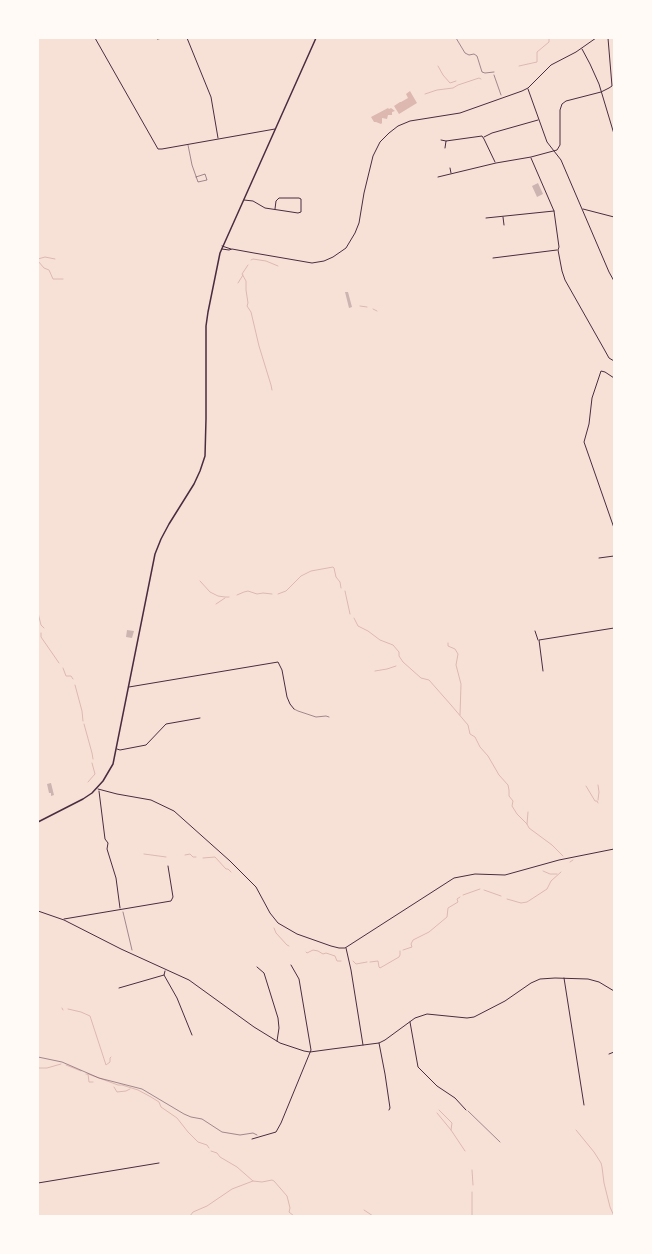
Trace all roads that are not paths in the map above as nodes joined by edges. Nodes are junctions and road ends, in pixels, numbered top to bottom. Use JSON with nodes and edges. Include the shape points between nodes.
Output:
{"nodes":[{"id":1,"x":95,"y":38,"type":"edge"},
{"id":2,"x":157,"y":38,"type":"edge"},
{"id":3,"x":163,"y":38,"type":"edge"},
{"id":4,"x":187,"y":38,"type":"edge"},
{"id":5,"x":316,"y":38,"type":"edge"},
{"id":6,"x":456,"y":38,"type":"edge"},
{"id":7,"x":596,"y":38,"type":"edge"},
{"id":8,"x":608,"y":38,"type":"edge"},
{"id":9,"x":582,"y":48,"type":"junction"},
{"id":10,"x":494,"y":72,"type":"road end"},
{"id":11,"x":528,"y":88,"type":"junction"},
{"id":12,"x":601,"y":92,"type":"junction"},
{"id":13,"x":538,"y":120,"type":"junction"},
{"id":14,"x":275,"y":128,"type":"junction"},
{"id":15,"x":614,"y":134,"type":"edge"},
{"id":16,"x":483,"y":137,"type":"junction"},
{"id":17,"x":218,"y":138,"type":"junction"},
{"id":18,"x":441,"y":140,"type":"dead end"},
{"id":19,"x":446,"y":141,"type":"junction"},
{"id":20,"x":188,"y":144,"type":"junction"},
{"id":21,"x":445,"y":148,"type":"dead end"},
{"id":22,"x":554,"y":151,"type":"junction"},
{"id":23,"x":531,"y":157,"type":"junction"},
{"id":24,"x":496,"y":163,"type":"junction"},
{"id":25,"x":450,"y":168,"type":"dead end"},
{"id":26,"x":451,"y":174,"type":"junction"},
{"id":27,"x":196,"y":177,"type":"junction"},
{"id":28,"x":438,"y":177,"type":"dead end"},
{"id":29,"x":243,"y":200,"type":"junction"},
{"id":30,"x":274,"y":209,"type":"junction"},
{"id":31,"x":582,"y":209,"type":"junction"},
{"id":32,"x":554,"y":211,"type":"junction"},
{"id":33,"x":502,"y":216,"type":"junction"},
{"id":34,"x":614,"y":217,"type":"edge"},
{"id":35,"x":486,"y":218,"type":"dead end"},
{"id":36,"x":504,"y":225,"type":"dead end"},
{"id":37,"x":222,"y":246,"type":"junction"},
{"id":38,"x":221,"y":249,"type":"junction"},
{"id":39,"x":232,"y":249,"type":"junction"},
{"id":40,"x":558,"y":250,"type":"junction"},
{"id":41,"x":493,"y":258,"type":"dead end"},
{"id":42,"x":614,"y":281,"type":"edge"},
{"id":43,"x":614,"y":361,"type":"edge"},
{"id":44,"x":614,"y":378,"type":"edge"},
{"id":45,"x":614,"y":528,"type":"edge"},
{"id":46,"x":614,"y":556,"type":"edge"},
{"id":47,"x":599,"y":558,"type":"dead end"},
{"id":48,"x":614,"y":628,"type":"edge"},
{"id":49,"x":535,"y":631,"type":"dead end"},
{"id":50,"x":539,"y":640,"type":"junction"},
{"id":51,"x":544,"y":672,"type":"dead end"},
{"id":52,"x":129,"y":688,"type":"junction"},
{"id":53,"x":294,"y":709,"type":"joint"},
{"id":54,"x":329,"y":717,"type":"dead end"},
{"id":55,"x":200,"y":718,"type":"dead end"},
{"id":56,"x":117,"y":749,"type":"junction"},
{"id":57,"x":98,"y":789,"type":"junction"},
{"id":58,"x":38,"y":822,"type":"edge"},
{"id":59,"x":614,"y":849,"type":"edge"},
{"id":60,"x":168,"y":866,"type":"dead end"},
{"id":61,"x":119,"y":909,"type":"junction"},
{"id":62,"x":38,"y":911,"type":"edge"},
{"id":63,"x":64,"y":920,"type":"junction"},
{"id":64,"x":345,"y":948,"type":"junction"},
{"id":65,"x":291,"y":965,"type":"dead end"},
{"id":66,"x":257,"y":967,"type":"dead end"},
{"id":67,"x":165,"y":970,"type":"junction"},
{"id":68,"x":164,"y":975,"type":"junction"},
{"id":69,"x":564,"y":978,"type":"junction"},
{"id":70,"x":119,"y":988,"type":"dead end"},
{"id":71,"x":614,"y":991,"type":"edge"},
{"id":72,"x":410,"y":1021,"type":"junction"},
{"id":73,"x":192,"y":1035,"type":"dead end"},
{"id":74,"x":277,"y":1041,"type":"junction"},
{"id":75,"x":378,"y":1042,"type":"junction"},
{"id":76,"x":364,"y":1045,"type":"junction"},
{"id":77,"x":310,"y":1052,"type":"junction"},
{"id":78,"x":614,"y":1052,"type":"edge"},
{"id":79,"x":609,"y":1054,"type":"dead end"},
{"id":80,"x":584,"y":1105,"type":"dead end"},
{"id":81,"x":389,"y":1110,"type":"dead end"},
{"id":82,"x":466,"y":1110,"type":"road end"},
{"id":83,"x":252,"y":1139,"type":"dead end"},
{"id":84,"x":158,"y":1163,"type":"dead end"},
{"id":85,"x":38,"y":1183,"type":"edge"}],
"edges":[{"from":1,"to":20,"type":"street","via":[[158,149]]},
{"from":2,"to":3,"type":"street"},
{"from":4,"to":17,"type":"street","via":[[210,97]]},
{"from":5,"to":14,"type":"main road"},
{"from":6,"to":10,"type":"lane","via":[[465,53],[477,56],[482,72]]},
{"from":7,"to":9,"type":"street"},
{"from":8,"to":12,"type":"street","via":[[612,84],[610,88]]},
{"from":9,"to":11,"type":"street","via":[[551,65]]},
{"from":9,"to":12,"type":"street"},
{"from":11,"to":13,"type":"street"},
{"from":11,"to":39,"type":"street","via":[[458,113],[410,121],[398,126],[384,137],[373,156],[355,233],[346,248],[333,257],[312,263]]},
{"from":12,"to":15,"type":"street"},
{"from":12,"to":22,"type":"street","via":[[562,104],[560,145]]},
{"from":13,"to":16,"type":"street"},
{"from":13,"to":22,"type":"street","via":[[547,142]]},
{"from":14,"to":17,"type":"street"},
{"from":14,"to":29,"type":"main road"},
{"from":16,"to":19,"type":"street"},
{"from":16,"to":24,"type":"street"},
{"from":17,"to":20,"type":"street"},
{"from":18,"to":19,"type":"street"},
{"from":19,"to":21,"type":"street"},
{"from":20,"to":27,"type":"lane"},
{"from":22,"to":23,"type":"street"},
{"from":22,"to":31,"type":"street","via":[[561,160]]},
{"from":23,"to":24,"type":"street"},
{"from":23,"to":32,"type":"street"},
{"from":24,"to":26,"type":"street"},
{"from":25,"to":26,"type":"street"},
{"from":26,"to":28,"type":"street"},
{"from":27,"to":27,"type":"lane","via":[[198,182],[207,180],[205,174]]},
{"from":29,"to":30,"type":"street"},
{"from":29,"to":37,"type":"main road"},
{"from":30,"to":30,"type":"street","via":[[300,213],[301,199],[279,198]]},
{"from":31,"to":34,"type":"street"},
{"from":31,"to":42,"type":"street"},
{"from":32,"to":33,"type":"street"},
{"from":32,"to":40,"type":"street"},
{"from":33,"to":35,"type":"street"},
{"from":33,"to":36,"type":"street"},
{"from":37,"to":38,"type":"main road"},
{"from":37,"to":39,"type":"street"},
{"from":38,"to":39,"type":"street"},
{"from":38,"to":52,"type":"main road","via":[[208,312],[205,456],[194,484],[160,539]]},
{"from":40,"to":41,"type":"street"},
{"from":40,"to":43,"type":"street","via":[[565,280],[609,358]]},
{"from":44,"to":45,"type":"street","via":[[601,370],[592,398],[584,442]]},
{"from":46,"to":47,"type":"street"},
{"from":48,"to":50,"type":"street"},
{"from":49,"to":50,"type":"street"},
{"from":50,"to":51,"type":"street"},
{"from":52,"to":53,"type":"street","via":[[278,662],[287,696]]},
{"from":52,"to":56,"type":"main road"},
{"from":53,"to":54,"type":"lane","via":[[316,717]]},
{"from":55,"to":56,"type":"street","via":[[166,724],[146,746]]},
{"from":56,"to":57,"type":"main road","via":[[115,760]]},
{"from":57,"to":58,"type":"main road"},
{"from":57,"to":61,"type":"street","via":[[107,849],[116,878]]},
{"from":57,"to":64,"type":"street","via":[[151,800],[174,811],[256,887],[278,923],[297,934]]},
{"from":59,"to":64,"type":"street","via":[[500,876],[475,874],[454,878]]},
{"from":60,"to":61,"type":"street","via":[[172,900]]},
{"from":61,"to":63,"type":"street"},
{"from":62,"to":63,"type":"street"},
{"from":63,"to":67,"type":"street"},
{"from":64,"to":76,"type":"street"},
{"from":65,"to":77,"type":"street","via":[[299,978]]},
{"from":66,"to":74,"type":"street","via":[[264,973],[278,1018]]},
{"from":67,"to":68,"type":"street"},
{"from":67,"to":74,"type":"street","via":[[196,984]]},
{"from":68,"to":70,"type":"street"},
{"from":68,"to":73,"type":"street","via":[[177,998]]},
{"from":69,"to":71,"type":"street","via":[[595,980]]},
{"from":69,"to":72,"type":"street","via":[[540,979],[474,1017],[427,1014]]},
{"from":69,"to":80,"type":"street"},
{"from":72,"to":75,"type":"street","via":[[385,1040]]},
{"from":72,"to":82,"type":"street","via":[[418,1067]]},
{"from":74,"to":77,"type":"street","via":[[294,1049]]},
{"from":75,"to":76,"type":"street"},
{"from":75,"to":81,"type":"street"},
{"from":76,"to":77,"type":"street"},
{"from":77,"to":83,"type":"street","via":[[276,1132]]},
{"from":78,"to":79,"type":"street"},
{"from":84,"to":85,"type":"street"}]}
